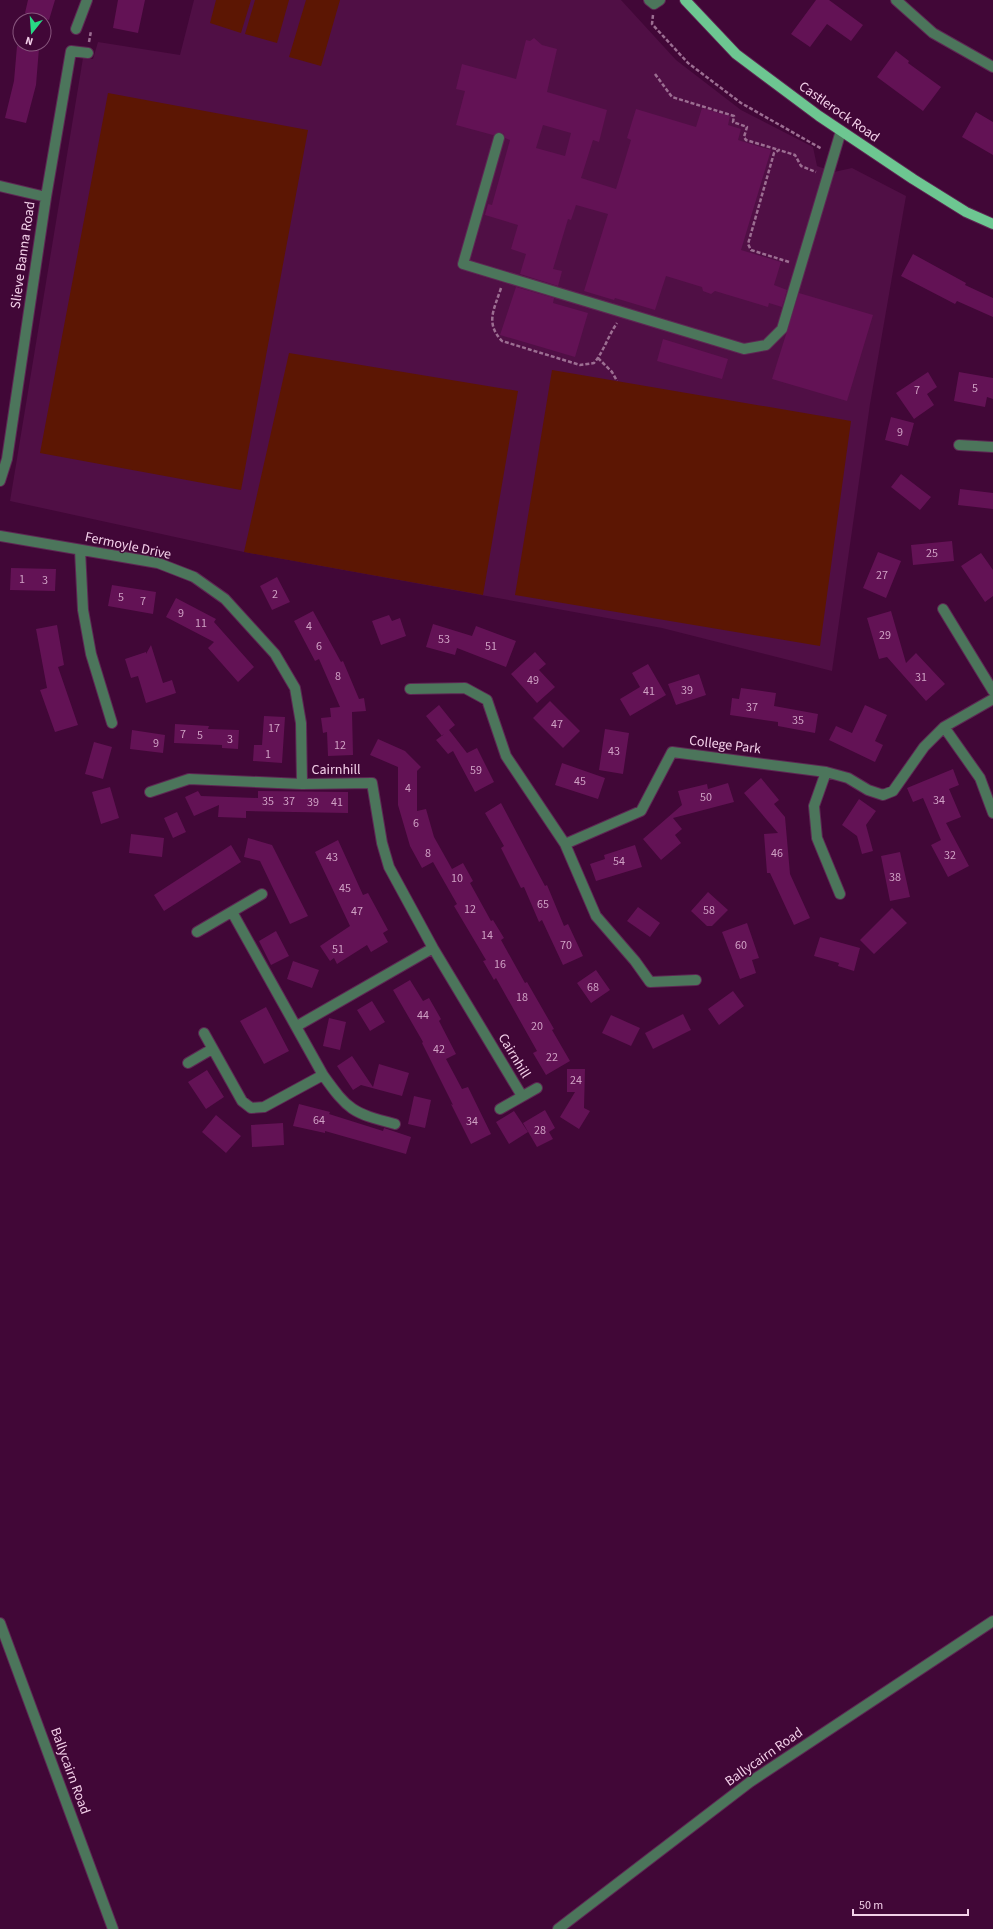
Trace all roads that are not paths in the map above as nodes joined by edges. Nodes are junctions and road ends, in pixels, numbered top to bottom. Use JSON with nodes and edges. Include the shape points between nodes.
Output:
{"nodes":[{"id":1,"x":87,"y":0,"type":"edge"},
{"id":2,"x":685,"y":0,"type":"edge"},
{"id":3,"x":896,"y":0,"type":"edge"},
{"id":4,"x":76,"y":29,"type":"dead end"},
{"id":5,"x":88,"y":53,"type":"dead end"},
{"id":6,"x":993,"y":67,"type":"edge"},
{"id":7,"x":841,"y":131,"type":"junction"},
{"id":8,"x":500,"y":138,"type":"dead end"},
{"id":9,"x":0,"y":186,"type":"edge"},
{"id":10,"x":46,"y":197,"type":"junction"},
{"id":11,"x":993,"y":224,"type":"edge"},
{"id":12,"x":959,"y":445,"type":"dead end"},
{"id":13,"x":993,"y":447,"type":"edge"},
{"id":14,"x":0,"y":481,"type":"edge"},
{"id":15,"x":0,"y":536,"type":"edge"},
{"id":16,"x":80,"y":550,"type":"junction"},
{"id":17,"x":943,"y":609,"type":"dead end"},
{"id":18,"x":410,"y":688,"type":"dead end"},
{"id":19,"x":993,"y":691,"type":"edge"},
{"id":20,"x":993,"y":699,"type":"edge"},
{"id":21,"x":112,"y":723,"type":"dead end"},
{"id":22,"x":944,"y":727,"type":"junction"},
{"id":23,"x":826,"y":772,"type":"junction"},
{"id":24,"x":302,"y":784,"type":"junction"},
{"id":25,"x":150,"y":792,"type":"dead end"},
{"id":26,"x":993,"y":813,"type":"edge"},
{"id":27,"x":565,"y":844,"type":"junction"},
{"id":28,"x":262,"y":894,"type":"dead end"},
{"id":29,"x":840,"y":894,"type":"dead end"},
{"id":30,"x":232,"y":912,"type":"junction"},
{"id":31,"x":197,"y":932,"type":"dead end"},
{"id":32,"x":433,"y":948,"type":"junction"},
{"id":33,"x":696,"y":980,"type":"dead end"},
{"id":34,"x":297,"y":1026,"type":"junction"},
{"id":35,"x":204,"y":1033,"type":"dead end"},
{"id":36,"x":212,"y":1049,"type":"junction"},
{"id":37,"x":188,"y":1063,"type":"dead end"},
{"id":38,"x":323,"y":1074,"type":"junction"},
{"id":39,"x":537,"y":1088,"type":"dead end"},
{"id":40,"x":522,"y":1096,"type":"junction"},
{"id":41,"x":500,"y":1109,"type":"dead end"},
{"id":42,"x":394,"y":1124,"type":"dead end"},
{"id":43,"x":993,"y":1621,"type":"edge"},
{"id":44,"x":0,"y":1624,"type":"edge"},
{"id":45,"x":113,"y":1929,"type":"edge"},
{"id":46,"x":558,"y":1929,"type":"edge"}],
"edges":[{"from":1,"to":4,"type":"street"},
{"from":2,"to":7,"type":"main road","name":"Castlerock Road","via":[[736,54]]},
{"from":3,"to":6,"type":"street","via":[[933,33]]},
{"from":5,"to":10,"type":"street","name":"Slieve Banna Road","via":[[71,51]]},
{"from":7,"to":8,"type":"street","via":[[782,329],[766,345],[744,348],[464,264]]},
{"from":7,"to":11,"type":"main road","name":"Castlerock Road","via":[[966,212]]},
{"from":9,"to":10,"type":"street"},
{"from":10,"to":14,"type":"street","name":"Slieve Banna Road","via":[[7,459]]},
{"from":12,"to":13,"type":"street"},
{"from":15,"to":16,"type":"street","name":"Fermoyle Drive"},
{"from":16,"to":21,"type":"street","via":[[83,610],[90,646]]},
{"from":16,"to":24,"type":"street","name":"Fermoyle Drive","via":[[158,563],[194,577],[225,599],[275,654],[295,688],[301,723]]},
{"from":17,"to":19,"type":"street"},
{"from":18,"to":27,"type":"street","via":[[466,688],[488,700],[506,756]]},
{"from":20,"to":22,"type":"street","name":"College Park"},
{"from":22,"to":23,"type":"street","name":"College Park","via":[[924,747],[893,791],[883,795],[868,790],[848,778]]},
{"from":22,"to":26,"type":"street","via":[[980,778]]},
{"from":23,"to":27,"type":"street","name":"College Park","via":[[672,752],[641,811]]},
{"from":23,"to":29,"type":"street","via":[[814,806],[817,838]]},
{"from":24,"to":25,"type":"street","name":"Cairnhill","via":[[189,779]]},
{"from":24,"to":32,"type":"street","name":"Cairnhill","via":[[372,783],[382,843],[389,866]]},
{"from":27,"to":33,"type":"street","via":[[596,916],[650,982]]},
{"from":28,"to":30,"type":"street"},
{"from":30,"to":31,"type":"street"},
{"from":30,"to":34,"type":"street"},
{"from":32,"to":34,"type":"street"},
{"from":32,"to":40,"type":"street","name":"Cairnhill"},
{"from":34,"to":38,"type":"street"},
{"from":35,"to":36,"type":"street"},
{"from":36,"to":37,"type":"street"},
{"from":36,"to":38,"type":"street","via":[[242,1101],[250,1108],[264,1107]]},
{"from":38,"to":42,"type":"street","via":[[350,1109],[367,1117]]},
{"from":39,"to":40,"type":"street","name":"Cairnhill"},
{"from":40,"to":41,"type":"street","name":"Cairnhill"},
{"from":43,"to":46,"type":"street","name":"Ballycairn Road","via":[[750,1782]]},
{"from":44,"to":45,"type":"street","name":"Ballycairn Road"}]}
